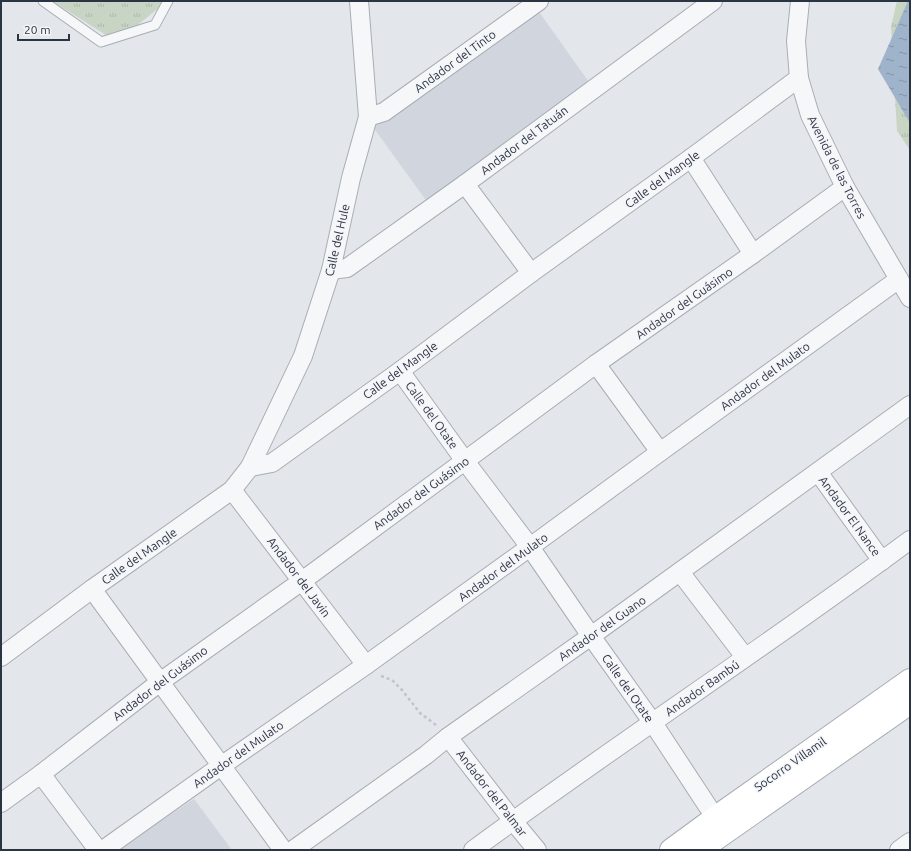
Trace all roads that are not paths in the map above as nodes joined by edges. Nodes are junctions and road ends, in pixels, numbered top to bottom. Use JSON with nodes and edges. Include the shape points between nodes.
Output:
{"nodes":[{"id":1,"x":43,"y":1,"type":"edge"},
{"id":2,"x":168,"y":1,"type":"edge"},
{"id":3,"x":359,"y":1,"type":"edge"},
{"id":4,"x":713,"y":1,"type":"edge"},
{"id":5,"x":800,"y":1,"type":"edge"},
{"id":6,"x":535,"y":2,"type":"edge"},
{"id":7,"x":694,"y":6,"type":"edge"},
{"id":8,"x":799,"y":78,"type":"junction"},
{"id":9,"x":368,"y":117,"type":"junction"},
{"id":10,"x":692,"y":158,"type":"junction"},
{"id":11,"x":465,"y":184,"type":"junction"},
{"id":12,"x":845,"y":187,"type":"junction"},
{"id":13,"x":753,"y":254,"type":"junction"},
{"id":14,"x":331,"y":270,"type":"junction"},
{"id":15,"x":531,"y":273,"type":"junction"},
{"id":16,"x":899,"y":279,"type":"junction"},
{"id":17,"x":910,"y":298,"type":"edge"},
{"id":18,"x":596,"y":364,"type":"junction"},
{"id":19,"x":400,"y":371,"type":"junction"},
{"id":20,"x":910,"y":405,"type":"edge"},
{"id":21,"x":660,"y":452,"type":"junction"},
{"id":22,"x":464,"y":461,"type":"junction"},
{"id":23,"x":250,"y":467,"type":"junction"},
{"id":24,"x":818,"y":472,"type":"junction"},
{"id":25,"x":232,"y":490,"type":"junction"},
{"id":26,"x":910,"y":540,"type":"edge"},
{"id":27,"x":530,"y":548,"type":"junction"},
{"id":28,"x":882,"y":561,"type":"junction"},
{"id":29,"x":680,"y":572,"type":"junction"},
{"id":30,"x":302,"y":581,"type":"junction"},
{"id":31,"x":92,"y":589,"type":"junction"},
{"id":32,"x":591,"y":636,"type":"junction"},
{"id":33,"x":1,"y":656,"type":"edge"},
{"id":34,"x":745,"y":657,"type":"junction"},
{"id":35,"x":366,"y":665,"type":"junction"},
{"id":36,"x":160,"y":682,"type":"junction"},
{"id":37,"x":909,"y":688,"type":"edge"},
{"id":38,"x":652,"y":723,"type":"junction"},
{"id":39,"x":448,"y":737,"type":"junction"},
{"id":40,"x":221,"y":766,"type":"junction"},
{"id":41,"x":41,"y":774,"type":"junction"},
{"id":42,"x":1,"y":803,"type":"edge"},
{"id":43,"x":513,"y":821,"type":"junction"},
{"id":44,"x":720,"y":824,"type":"junction"},
{"id":45,"x":910,"y":842,"type":"edge"},
{"id":46,"x":98,"y":850,"type":"edge"},
{"id":47,"x":103,"y":850,"type":"edge"},
{"id":48,"x":283,"y":850,"type":"edge"},
{"id":49,"x":293,"y":850,"type":"edge"},
{"id":50,"x":473,"y":850,"type":"edge"},
{"id":51,"x":537,"y":850,"type":"edge"},
{"id":52,"x":671,"y":850,"type":"edge"},
{"id":53,"x":700,"y":850,"type":"edge"},
{"id":54,"x":899,"y":850,"type":"edge"}],
"edges":[{"from":1,"to":2,"type":"lane","via":[[101,42],[155,25]]},
{"from":3,"to":9,"type":"street","name":"Calle del Hule"},
{"from":4,"to":7,"type":"street","name":"Andador del Tatuán"},
{"from":5,"to":8,"type":"street","name":"Avenida de las Torres","via":[[796,41]]},
{"from":6,"to":9,"type":"street","name":"Andador del Tinto","via":[[384,112]]},
{"from":7,"to":11,"type":"street","name":"Andador del Tatuán"},
{"from":8,"to":10,"type":"street","name":"Calle del Mangle"},
{"from":8,"to":12,"type":"street","name":"Avenida de las Torres","via":[[810,115]]},
{"from":9,"to":14,"type":"street","name":"Calle del Hule","via":[[351,178]]},
{"from":10,"to":13,"type":"street"},
{"from":10,"to":15,"type":"street","name":"Calle del Mangle"},
{"from":11,"to":14,"type":"street","name":"Andador del Tatuán","via":[[346,268]]},
{"from":11,"to":15,"type":"street"},
{"from":12,"to":13,"type":"street","name":"Andador del Guásimo"},
{"from":12,"to":16,"type":"street","name":"Avenida de las Torres"},
{"from":13,"to":18,"type":"street","name":"Andador del Guásimo"},
{"from":14,"to":23,"type":"street","name":"Calle del Hule","via":[[303,356]]},
{"from":15,"to":19,"type":"street","name":"Calle del Mangle"},
{"from":16,"to":17,"type":"street","name":"Avenida de las Torres"},
{"from":16,"to":21,"type":"street","name":"Andador del Mulato"},
{"from":18,"to":21,"type":"street"},
{"from":18,"to":22,"type":"street","name":"Andador del Guásimo"},
{"from":19,"to":22,"type":"street","name":"Calle del Otate"},
{"from":19,"to":23,"type":"street","name":"Calle del Mangle","via":[[272,463]]},
{"from":20,"to":24,"type":"street","name":"Andador del Guano"},
{"from":21,"to":27,"type":"street","name":"Andador del Mulato"},
{"from":22,"to":27,"type":"street","name":"Calle del Otate"},
{"from":22,"to":30,"type":"street","name":"Andador del Guásimo"},
{"from":23,"to":25,"type":"street","name":"Calle del Mangle"},
{"from":24,"to":28,"type":"street","name":"Andador El Nance"},
{"from":24,"to":29,"type":"street","name":"Andador del Guano"},
{"from":25,"to":30,"type":"street","name":"Andador del Javin"},
{"from":25,"to":31,"type":"street","name":"Calle del Mangle"},
{"from":26,"to":28,"type":"street","name":"Andador Bambú"},
{"from":27,"to":32,"type":"street","name":"Calle del Otate"},
{"from":27,"to":35,"type":"street","name":"Andador del Mulato"},
{"from":28,"to":34,"type":"street","name":"Andador Bambú"},
{"from":29,"to":32,"type":"street","name":"Andador del Guano"},
{"from":29,"to":34,"type":"street"},
{"from":30,"to":35,"type":"street","name":"Andador del Javin"},
{"from":30,"to":36,"type":"street","name":"Andador del Guásimo"},
{"from":31,"to":33,"type":"street","name":"Calle del Mangle"},
{"from":31,"to":36,"type":"street"},
{"from":32,"to":38,"type":"street","name":"Calle del Otate"},
{"from":32,"to":39,"type":"street","name":"Andador del Guano"},
{"from":34,"to":38,"type":"street","name":"Andador Bambú"},
{"from":35,"to":40,"type":"street","name":"Andador del Mulato"},
{"from":36,"to":40,"type":"street"},
{"from":36,"to":41,"type":"street","name":"Andador del Guásimo"},
{"from":37,"to":44,"type":"street","name":"Socorro Villamil"},
{"from":38,"to":43,"type":"street","name":"Andador Bambú"},
{"from":38,"to":44,"type":"street","name":"Calle del Otate"},
{"from":39,"to":43,"type":"street","name":"Andador del Palmar"},
{"from":39,"to":49,"type":"street","name":"Andador del Guano"},
{"from":40,"to":47,"type":"street","name":"Andador del Mulato"},
{"from":40,"to":48,"type":"street"},
{"from":41,"to":42,"type":"street","name":"Andador del Guásimo"},
{"from":41,"to":46,"type":"street"},
{"from":43,"to":50,"type":"street","name":"Andador Bambú"},
{"from":43,"to":51,"type":"street","name":"Andador del Palmar"},
{"from":44,"to":52,"type":"street","name":"Socorro Villamil"},
{"from":44,"to":53,"type":"street","name":"Socorro Villamil"},
{"from":45,"to":54,"type":"street"}]}
